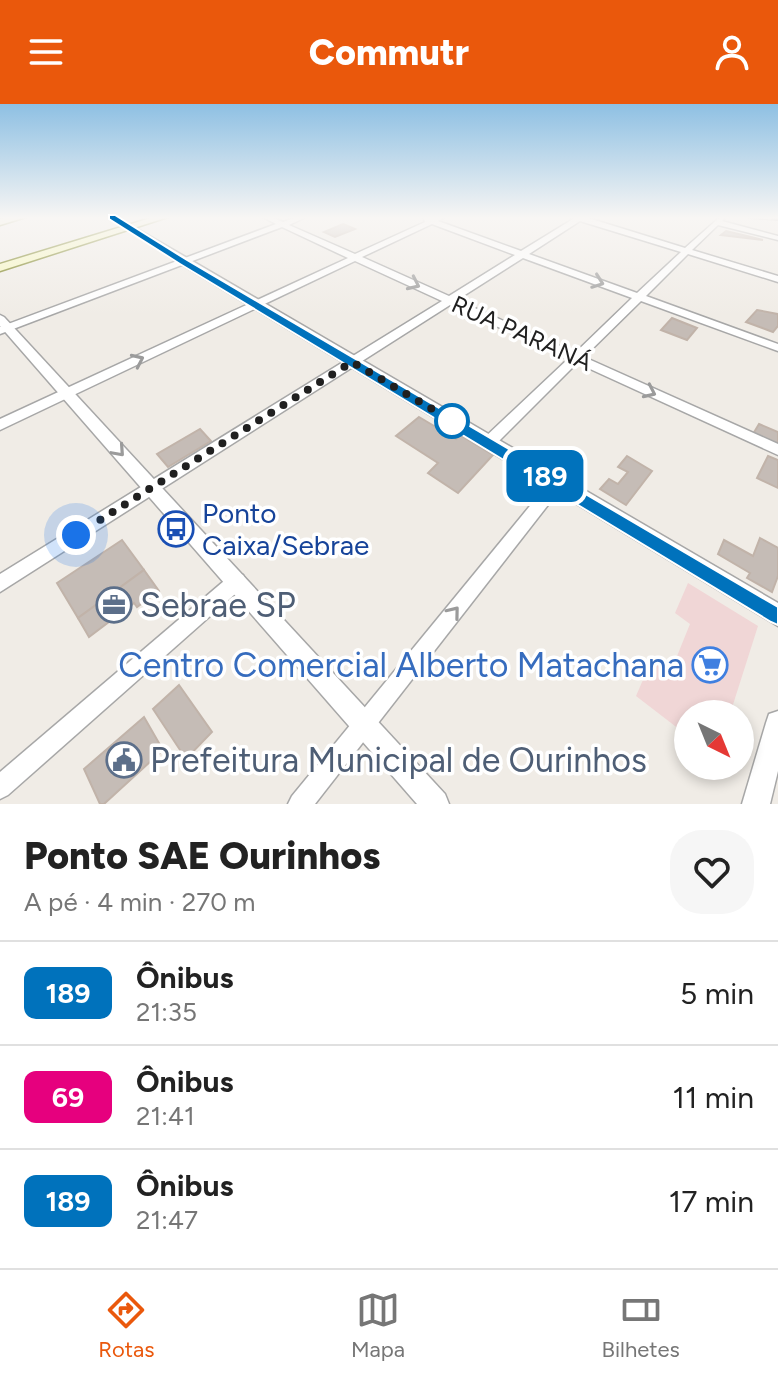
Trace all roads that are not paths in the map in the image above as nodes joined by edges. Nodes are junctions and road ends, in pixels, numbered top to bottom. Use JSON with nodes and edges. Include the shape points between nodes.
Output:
{"nodes":[{"id":1,"x":58,"y":250,"type":"edge"},
{"id":2,"x":165,"y":250,"type":"edge"},
{"id":3,"x":216,"y":250,"type":"edge"},
{"id":4,"x":339,"y":250,"type":"edge"},
{"id":5,"x":371,"y":250,"type":"edge"},
{"id":6,"x":510,"y":250,"type":"edge"},
{"id":7,"x":531,"y":250,"type":"edge"},
{"id":8,"x":680,"y":250,"type":"edge"},
{"id":9,"x":689,"y":250,"type":"edge"},
{"id":10,"x":687,"y":252,"type":"junction"},
{"id":11,"x":523,"y":255,"type":"junction"},
{"id":12,"x":355,"y":257,"type":"junction"},
{"id":13,"x":184,"y":262,"type":"junction"},
{"id":14,"x":0,"y":268,"type":"edge"},
{"id":15,"x":778,"y":279,"type":"edge"},
{"id":16,"x":639,"y":298,"type":"junction"},
{"id":17,"x":450,"y":301,"type":"junction"},
{"id":18,"x":255,"y":304,"type":"junction"},
{"id":19,"x":3,"y":326,"type":"edge"},
{"id":20,"x":778,"y":348,"type":"edge"},
{"id":21,"x":576,"y":358,"type":"junction"},
{"id":22,"x":352,"y":362,"type":"junction"},
{"id":23,"x":67,"y":393,"type":"junction"},
{"id":24,"x":0,"y":425,"type":"edge"},
{"id":25,"x":488,"y":443,"type":"junction"},
{"id":26,"x":778,"y":450,"type":"edge"},
{"id":27,"x":557,"y":483,"type":"junction"},
{"id":28,"x":152,"y":487,"type":"junction"},
{"id":29,"x":237,"y":581,"type":"junction"},
{"id":30,"x":0,"y":584,"type":"edge"},
{"id":31,"x":778,"y":615,"type":"edge"},
{"id":32,"x":778,"y":723,"type":"edge"},
{"id":33,"x":363,"y":726,"type":"junction"},
{"id":34,"x":0,"y":787,"type":"edge"},
{"id":35,"x":300,"y":804,"type":"edge"},
{"id":36,"x":435,"y":804,"type":"edge"},
{"id":37,"x":756,"y":804,"type":"edge"}],
"edges":[{"from":1,"to":14,"type":"main road"},
{"from":2,"to":13,"type":"street"},
{"from":3,"to":13,"type":"street"},
{"from":4,"to":12,"type":"street","name":"RUA PARANÁ"},
{"from":5,"to":12,"type":"street"},
{"from":6,"to":11,"type":"street"},
{"from":7,"to":11,"type":"street"},
{"from":8,"to":10,"type":"street"},
{"from":9,"to":10,"type":"street"},
{"from":10,"to":15,"type":"street"},
{"from":10,"to":16,"type":"street"},
{"from":11,"to":16,"type":"street","one_way":true},
{"from":11,"to":17,"type":"street"},
{"from":12,"to":17,"type":"street","name":"RUA PARANÁ","one_way":true},
{"from":12,"to":18,"type":"street"},
{"from":13,"to":18,"type":"street"},
{"from":13,"to":19,"type":"street"},
{"from":16,"to":20,"type":"street"},
{"from":16,"to":21,"type":"street"},
{"from":17,"to":21,"type":"street","name":"RUA PARANÁ"},
{"from":17,"to":22,"type":"street"},
{"from":18,"to":22,"type":"street"},
{"from":23,"to":18,"type":"street","one_way":true},
{"from":19,"to":23,"type":"street"},
{"from":21,"to":25,"type":"street"},
{"from":21,"to":26,"type":"street","name":"RUA PARANÁ","one_way":true},
{"from":22,"to":25,"type":"street"},
{"from":22,"to":28,"type":"street"},
{"from":23,"to":24,"type":"street"},
{"from":23,"to":28,"type":"street","one_way":true},
{"from":25,"to":27,"type":"street"},
{"from":27,"to":31,"type":"street"},
{"from":33,"to":27,"type":"street","one_way":true},
{"from":28,"to":29,"type":"street"},
{"from":28,"to":30,"type":"street"},
{"from":29,"to":33,"type":"street"},
{"from":29,"to":34,"type":"street"},
{"from":32,"to":37,"type":"street"},
{"from":33,"to":35,"type":"street"},
{"from":33,"to":36,"type":"street"}]}
